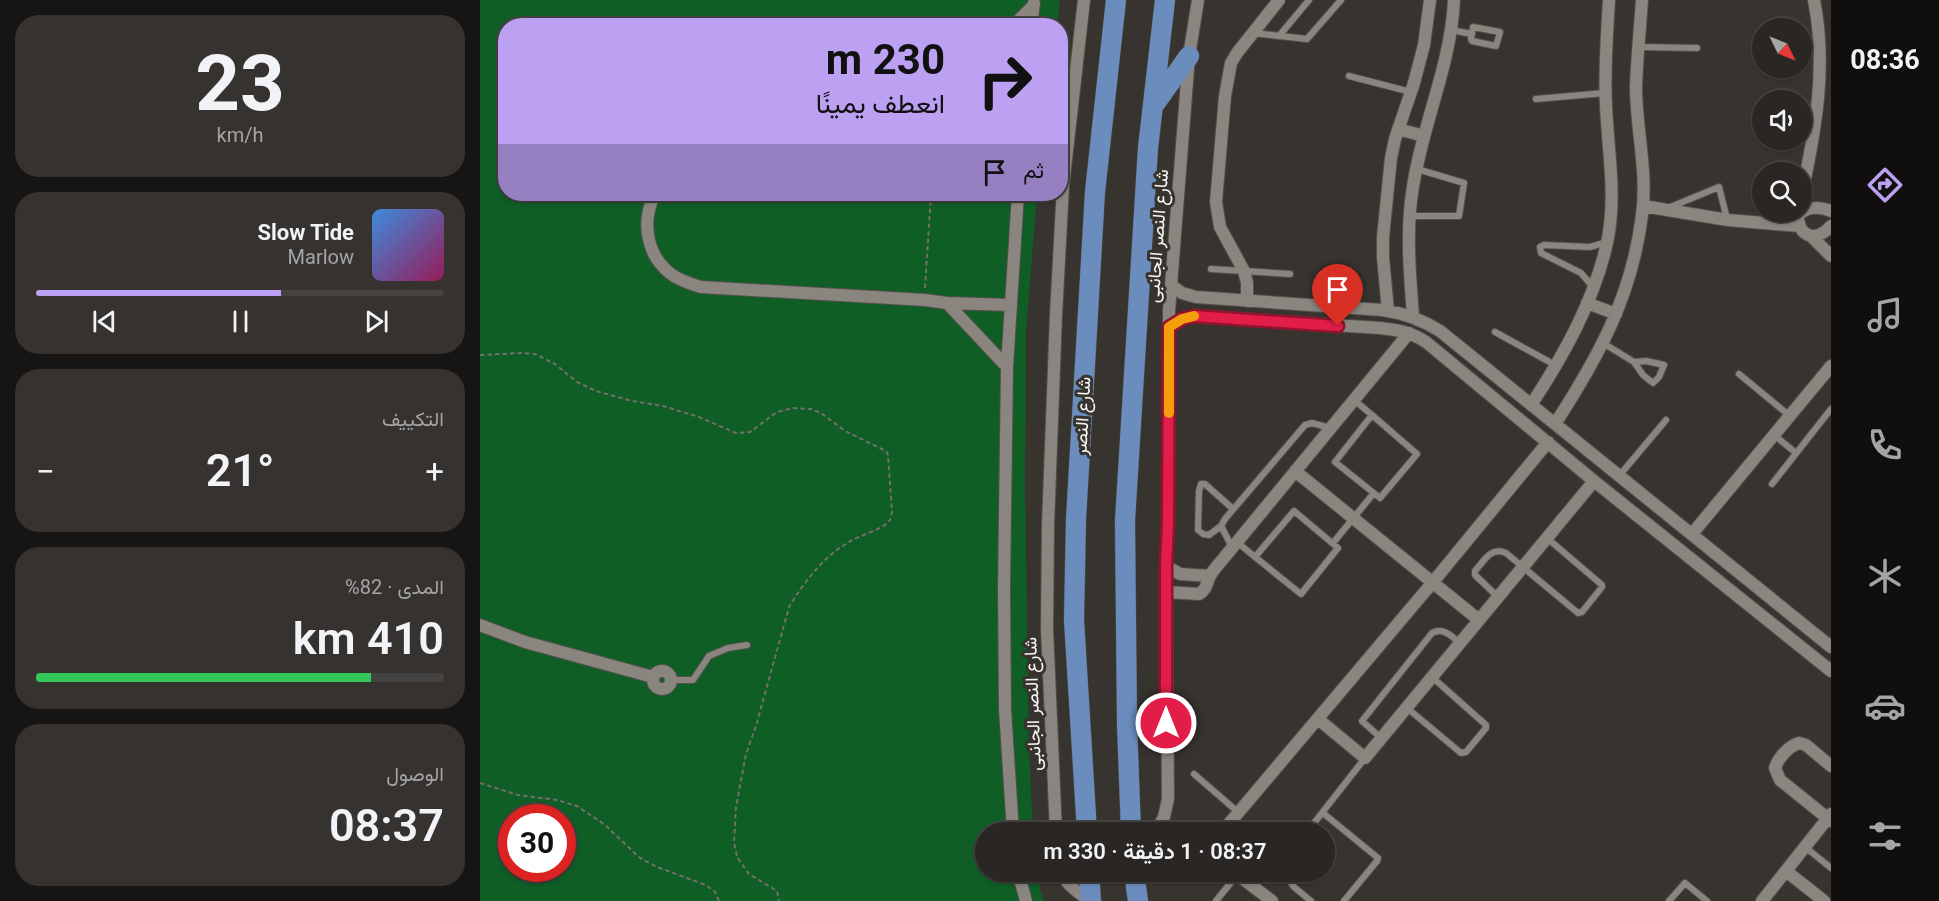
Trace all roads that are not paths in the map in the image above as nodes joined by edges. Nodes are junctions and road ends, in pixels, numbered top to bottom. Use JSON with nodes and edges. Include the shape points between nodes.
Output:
{"nodes":[{"id":1,"x":1084,"y":0,"type":"edge"},
{"id":2,"x":1116,"y":0,"type":"edge"},
{"id":3,"x":1165,"y":0,"type":"edge"},
{"id":4,"x":1198,"y":0,"type":"edge"},
{"id":5,"x":1279,"y":0,"type":"edge"},
{"id":6,"x":1309,"y":0,"type":"edge"},
{"id":7,"x":1341,"y":0,"type":"edge"},
{"id":8,"x":1430,"y":0,"type":"edge"},
{"id":9,"x":1454,"y":0,"type":"edge"},
{"id":10,"x":1609,"y":0,"type":"edge"},
{"id":11,"x":1642,"y":0,"type":"edge"},
{"id":12,"x":1814,"y":0,"type":"edge"},
{"id":13,"x":1034,"y":3,"type":"edge"},
{"id":14,"x":1020,"y":18,"type":"edge"},
{"id":15,"x":1032,"y":18,"type":"edge"},
{"id":16,"x":1451,"y":30,"type":"junction"},
{"id":17,"x":1253,"y":33,"type":"junction"},
{"id":18,"x":1472,"y":34,"type":"junction"},
{"id":19,"x":1279,"y":36,"type":"junction"},
{"id":20,"x":1639,"y":47,"type":"junction"},
{"id":21,"x":1697,"y":48,"type":"dead end"},
{"id":22,"x":1189,"y":56,"type":"junction"},
{"id":23,"x":1348,"y":76,"type":"dead end"},
{"id":24,"x":1411,"y":92,"type":"junction"},
{"id":25,"x":1605,"y":93,"type":"junction"},
{"id":26,"x":1536,"y":99,"type":"dead end"},
{"id":27,"x":1153,"y":107,"type":"junction"},
{"id":28,"x":1812,"y":121,"type":"edge"},
{"id":29,"x":1816,"y":122,"type":"junction"},
{"id":30,"x":1398,"y":129,"type":"junction"},
{"id":31,"x":1424,"y":136,"type":"junction"},
{"id":32,"x":1068,"y":149,"type":"edge"},
{"id":33,"x":1808,"y":162,"type":"edge"},
{"id":34,"x":1417,"y":169,"type":"junction"},
{"id":35,"x":652,"y":201,"type":"edge"},
{"id":36,"x":1018,"y":201,"type":"edge"},
{"id":37,"x":1063,"y":201,"type":"edge"},
{"id":38,"x":1643,"y":206,"type":"junction"},
{"id":39,"x":1812,"y":208,"type":"edge"},
{"id":40,"x":1664,"y":210,"type":"junction"},
{"id":41,"x":1831,"y":211,"type":"edge"},
{"id":42,"x":1409,"y":216,"type":"junction"},
{"id":43,"x":1752,"y":219,"type":"edge"},
{"id":44,"x":1728,"y":220,"type":"junction"},
{"id":45,"x":1799,"y":222,"type":"edge"},
{"id":46,"x":1831,"y":226,"type":"edge"},
{"id":47,"x":1810,"y":236,"type":"junction"},
{"id":48,"x":1607,"y":242,"type":"junction"},
{"id":49,"x":1831,"y":256,"type":"edge"},
{"id":50,"x":1211,"y":268,"type":"dead end"},
{"id":51,"x":1245,"y":271,"type":"junction"},
{"id":52,"x":1290,"y":274,"type":"dead end"},
{"id":53,"x":1171,"y":285,"type":"junction"},
{"id":54,"x":1593,"y":288,"type":"junction"},
{"id":55,"x":1234,"y":300,"type":"junction"},
{"id":56,"x":1247,"y":301,"type":"junction"},
{"id":57,"x":947,"y":303,"type":"junction"},
{"id":58,"x":1587,"y":303,"type":"junction"},
{"id":59,"x":1011,"y":305,"type":"junction"},
{"id":60,"x":1388,"y":311,"type":"junction"},
{"id":61,"x":1616,"y":315,"type":"junction"},
{"id":62,"x":1413,"y":316,"type":"junction"},
{"id":63,"x":1233,"y":318,"type":"junction"},
{"id":64,"x":1169,"y":327,"type":"junction"},
{"id":65,"x":1495,"y":332,"type":"dead end"},
{"id":66,"x":1409,"y":333,"type":"junction"},
{"id":67,"x":1603,"y":343,"type":"junction"},
{"id":68,"x":1634,"y":362,"type":"junction"},
{"id":69,"x":1556,"y":366,"type":"junction"},
{"id":70,"x":1831,"y":366,"type":"edge"},
{"id":71,"x":1007,"y":367,"type":"junction"},
{"id":72,"x":1739,"y":374,"type":"dead end"},
{"id":73,"x":1354,"y":399,"type":"junction"},
{"id":74,"x":1531,"y":405,"type":"junction"},
{"id":75,"x":1831,"y":409,"type":"edge"},
{"id":76,"x":1372,"y":415,"type":"junction"},
{"id":77,"x":1790,"y":416,"type":"junction"},
{"id":78,"x":1666,"y":420,"type":"dead end"},
{"id":79,"x":1555,"y":424,"type":"junction"},
{"id":80,"x":1331,"y":428,"type":"junction"},
{"id":81,"x":1774,"y":435,"type":"junction"},
{"id":82,"x":1548,"y":442,"type":"junction"},
{"id":83,"x":1796,"y":453,"type":"junction"},
{"id":84,"x":1295,"y":471,"type":"junction"},
{"id":85,"x":1619,"y":476,"type":"junction"},
{"id":86,"x":1594,"y":481,"type":"junction"},
{"id":87,"x":1772,"y":483,"type":"dead end"},
{"id":88,"x":1374,"y":494,"type":"junction"},
{"id":89,"x":1655,"y":505,"type":"junction"},
{"id":90,"x":1233,"y":509,"type":"junction"},
{"id":91,"x":1354,"y":517,"type":"junction"},
{"id":92,"x":1642,"y":520,"type":"junction"},
{"id":93,"x":1221,"y":526,"type":"junction"},
{"id":94,"x":1692,"y":534,"type":"junction"},
{"id":95,"x":1547,"y":537,"type":"junction"},
{"id":96,"x":1333,"y":543,"type":"junction"},
{"id":97,"x":1235,"y":545,"type":"junction"},
{"id":98,"x":1255,"y":557,"type":"junction"},
{"id":99,"x":1166,"y":567,"type":"junction"},
{"id":100,"x":1522,"y":567,"type":"junction"},
{"id":101,"x":1210,"y":576,"type":"junction"},
{"id":102,"x":1433,"y":582,"type":"junction"},
{"id":103,"x":1166,"y":592,"type":"junction"},
{"id":104,"x":1498,"y":597,"type":"junction"},
{"id":105,"x":1479,"y":620,"type":"junction"},
{"id":106,"x":480,"y":625,"type":"edge"},
{"id":107,"x":1460,"y":643,"type":"junction"},
{"id":108,"x":747,"y":645,"type":"dead end"},
{"id":109,"x":1831,"y":647,"type":"edge"},
{"id":110,"x":1831,"y":671,"type":"edge"},
{"id":111,"x":1432,"y":677,"type":"junction"},
{"id":112,"x":671,"y":681,"type":"joint"},
{"id":113,"x":1407,"y":708,"type":"junction"},
{"id":114,"x":1318,"y":719,"type":"junction"},
{"id":115,"x":1381,"y":739,"type":"junction"},
{"id":116,"x":1365,"y":758,"type":"junction"},
{"id":117,"x":1831,"y":766,"type":"edge"},
{"id":118,"x":1194,"y":774,"type":"dead end"},
{"id":119,"x":1238,"y":812,"type":"junction"},
{"id":120,"x":1323,"y":813,"type":"junction"},
{"id":121,"x":1830,"y":818,"type":"edge"},
{"id":122,"x":1012,"y":822,"type":"edge"},
{"id":123,"x":1056,"y":822,"type":"edge"},
{"id":124,"x":1086,"y":822,"type":"edge"},
{"id":125,"x":1131,"y":822,"type":"edge"},
{"id":126,"x":1161,"y":822,"type":"edge"},
{"id":127,"x":1230,"y":822,"type":"edge"},
{"id":128,"x":1315,"y":822,"type":"edge"},
{"id":129,"x":1805,"y":847,"type":"junction"},
{"id":130,"x":1831,"y":868,"type":"edge"},
{"id":131,"x":1786,"y":871,"type":"junction"},
{"id":132,"x":1021,"y":882,"type":"edge"},
{"id":133,"x":1067,"y":882,"type":"edge"},
{"id":134,"x":1090,"y":882,"type":"edge"},
{"id":135,"x":1135,"y":882,"type":"edge"},
{"id":136,"x":1230,"y":882,"type":"edge"},
{"id":137,"x":1248,"y":882,"type":"edge"},
{"id":138,"x":1290,"y":882,"type":"edge"},
{"id":139,"x":1026,"y":901,"type":"edge"},
{"id":140,"x":1091,"y":901,"type":"edge"},
{"id":141,"x":1138,"y":901,"type":"edge"},
{"id":142,"x":1216,"y":901,"type":"edge"},
{"id":143,"x":1272,"y":901,"type":"edge"},
{"id":144,"x":1311,"y":901,"type":"edge"},
{"id":145,"x":1344,"y":901,"type":"edge"},
{"id":146,"x":1669,"y":901,"type":"edge"},
{"id":147,"x":1707,"y":901,"type":"edge"},
{"id":148,"x":1761,"y":901,"type":"edge"},
{"id":149,"x":1824,"y":901,"type":"edge"}],
"edges":[{"from":1,"to":32,"type":"street","name":"شارع النصر الجانبى"},
{"from":2,"to":124,"type":"main road","name":"شارع النصر","via":[[1095,192],[1076,519],[1074,621]]},
{"from":3,"to":27,"type":"main road"},
{"from":4,"to":22,"type":"street","name":"شارع النصر الجانبى"},
{"from":5,"to":17,"type":"street"},
{"from":6,"to":19,"type":"lane"},
{"from":7,"to":19,"type":"lane","via":[[1307,39]]},
{"from":8,"to":24,"type":"street","via":[[1424,45]]},
{"from":9,"to":16,"type":"street"},
{"from":10,"to":25,"type":"street"},
{"from":11,"to":20,"type":"street"},
{"from":12,"to":29,"type":"street","via":[[1821,69]]},
{"from":13,"to":14,"type":"street"},
{"from":13,"to":15,"type":"street"},
{"from":16,"to":18,"type":"lane"},
{"from":16,"to":31,"type":"street"},
{"from":17,"to":19,"type":"lane"},
{"from":17,"to":51,"type":"street","via":[[1231,63],[1228,75],[1216,202],[1221,227]]},
{"from":18,"to":18,"type":"lane","via":[[1473,27],[1500,32],[1496,46],[1472,41]]},
{"from":20,"to":21,"type":"lane"},
{"from":20,"to":38,"type":"street","via":[[1636,87]]},
{"from":22,"to":27,"type":"main road"},
{"from":22,"to":53,"type":"street","name":"شارع النصر الجانبى"},
{"from":23,"to":24,"type":"lane"},
{"from":24,"to":30,"type":"street"},
{"from":25,"to":26,"type":"lane"},
{"from":25,"to":48,"type":"street","via":[[1611,197]]},
{"from":27,"to":125,"type":"main road","via":[[1125,521]]},
{"from":28,"to":29,"type":"lane"},
{"from":29,"to":33,"type":"street"},
{"from":30,"to":31,"type":"street"},
{"from":30,"to":60,"type":"street","via":[[1383,237]]},
{"from":31,"to":34,"type":"street"},
{"from":34,"to":42,"type":"street"},
{"from":34,"to":42,"type":"lane","via":[[1464,183],[1459,216]]},
{"from":35,"to":57,"type":"street","via":[[647,234],[652,249],[672,275],[686,282],[701,287]]},
{"from":36,"to":59,"type":"street"},
{"from":37,"to":123,"type":"street","name":"شارع النصر الجانبى","via":[[1048,525],[1047,629]]},
{"from":38,"to":40,"type":"street"},
{"from":38,"to":61,"type":"street","via":[[1638,244]]},
{"from":39,"to":41,"type":"street"},
{"from":40,"to":44,"type":"street"},
{"from":40,"to":44,"type":"lane","via":[[1719,187]]},
{"from":42,"to":62,"type":"street"},
{"from":43,"to":44,"type":"street"},
{"from":45,"to":47,"type":"street","via":[[1802,232]]},
{"from":46,"to":47,"type":"street"},
{"from":47,"to":49,"type":"street"},
{"from":48,"to":54,"type":"street"},
{"from":48,"to":54,"type":"lane","via":[[1590,247],[1540,247],[1540,253],[1581,273]]},
{"from":50,"to":51,"type":"lane"},
{"from":51,"to":52,"type":"lane"},
{"from":51,"to":56,"type":"street"},
{"from":53,"to":55,"type":"street","via":[[1196,297]]},
{"from":53,"to":64,"type":"street","name":"شارع النصر الجانبى"},
{"from":54,"to":58,"type":"street"},
{"from":55,"to":56,"type":"street"},
{"from":55,"to":63,"type":"street"},
{"from":56,"to":60,"type":"street"},
{"from":57,"to":59,"type":"street"},
{"from":57,"to":71,"type":"street"},
{"from":58,"to":61,"type":"street"},
{"from":58,"to":69,"type":"street"},
{"from":59,"to":71,"type":"street"},
{"from":60,"to":62,"type":"street"},
{"from":61,"to":67,"type":"street"},
{"from":62,"to":74,"type":"street","via":[[1440,331]]},
{"from":63,"to":64,"type":"street","via":[[1194,316]]},
{"from":63,"to":66,"type":"street"},
{"from":64,"to":99,"type":"street","name":"شارع النصر الجانبى"},
{"from":65,"to":69,"type":"lane"},
{"from":66,"to":73,"type":"street"},
{"from":66,"to":82,"type":"street","via":[[1426,342]]},
{"from":67,"to":68,"type":"lane"},
{"from":67,"to":79,"type":"street"},
{"from":68,"to":68,"type":"lane","via":[[1653,383],[1664,365],[1646,361]]},
{"from":69,"to":74,"type":"street"},
{"from":70,"to":77,"type":"street"},
{"from":71,"to":122,"type":"street","via":[[1005,698]]},
{"from":72,"to":77,"type":"lane"},
{"from":73,"to":76,"type":"lane"},
{"from":73,"to":80,"type":"street"},
{"from":74,"to":79,"type":"street"},
{"from":75,"to":83,"type":"lane"},
{"from":76,"to":88,"type":"lane","via":[[1335,462]]},
{"from":76,"to":88,"type":"lane","via":[[1417,454],[1382,497]]},
{"from":77,"to":81,"type":"street"},
{"from":78,"to":85,"type":"lane"},
{"from":79,"to":85,"type":"street"},
{"from":80,"to":84,"type":"street"},
{"from":80,"to":90,"type":"lane","via":[[1305,425]]},
{"from":81,"to":83,"type":"lane"},
{"from":81,"to":94,"type":"street"},
{"from":82,"to":86,"type":"street"},
{"from":82,"to":102,"type":"street"},
{"from":83,"to":87,"type":"lane"},
{"from":84,"to":91,"type":"street"},
{"from":84,"to":97,"type":"street"},
{"from":85,"to":89,"type":"street"},
{"from":86,"to":92,"type":"street"},
{"from":86,"to":95,"type":"street"},
{"from":88,"to":91,"type":"lane"},
{"from":89,"to":92,"type":"street"},
{"from":89,"to":94,"type":"street"},
{"from":90,"to":93,"type":"lane"},
{"from":90,"to":93,"type":"lane","via":[[1201,484],[1198,530],[1209,535]]},
{"from":91,"to":96,"type":"lane"},
{"from":91,"to":102,"type":"street"},
{"from":92,"to":110,"type":"street"},
{"from":93,"to":97,"type":"lane"},
{"from":94,"to":109,"type":"street"},
{"from":95,"to":100,"type":"street"},
{"from":95,"to":100,"type":"lane","via":[[1602,585],[1582,612],[1578,613]]},
{"from":96,"to":98,"type":"lane","via":[[1294,511]]},
{"from":96,"to":98,"type":"lane","via":[[1337,551],[1301,594]]},
{"from":97,"to":98,"type":"lane"},
{"from":97,"to":101,"type":"street"},
{"from":99,"to":101,"type":"street","via":[[1180,574]]},
{"from":99,"to":103,"type":"street","name":"شارع النصر الجانبى"},
{"from":100,"to":104,"type":"street"},
{"from":100,"to":104,"type":"lane","via":[[1499,550],[1493,551],[1475,571],[1478,580]]},
{"from":101,"to":103,"type":"street","via":[[1208,586],[1199,594]]},
{"from":102,"to":105,"type":"street"},
{"from":102,"to":114,"type":"street"},
{"from":103,"to":126,"type":"street","name":"شارع النصر الجانبى","via":[[1168,799]]},
{"from":104,"to":105,"type":"street"},
{"from":105,"to":107,"type":"street"},
{"from":106,"to":112,"type":"street","via":[[525,642],[653,677],[659,688],[668,687]]},
{"from":107,"to":111,"type":"street"},
{"from":107,"to":115,"type":"lane","via":[[1444,630],[1432,633],[1362,721]]},
{"from":108,"to":112,"type":"lane","via":[[709,656],[693,680]]},
{"from":111,"to":113,"type":"street"},
{"from":111,"to":113,"type":"lane","via":[[1486,728],[1461,753]]},
{"from":113,"to":115,"type":"street"},
{"from":114,"to":116,"type":"street"},
{"from":114,"to":119,"type":"street"},
{"from":115,"to":116,"type":"street"},
{"from":116,"to":120,"type":"lane"},
{"from":117,"to":121,"type":"street","via":[[1799,742],[1777,761],[1775,768],[1780,780]]},
{"from":118,"to":119,"type":"lane"},
{"from":119,"to":127,"type":"street"},
{"from":120,"to":128,"type":"lane"},
{"from":120,"to":145,"type":"lane","via":[[1378,858]]},
{"from":121,"to":129,"type":"street"},
{"from":129,"to":130,"type":"lane"},
{"from":129,"to":131,"type":"street"},
{"from":131,"to":148,"type":"street"},
{"from":131,"to":149,"type":"street"},
{"from":132,"to":139,"type":"street"},
{"from":133,"to":140,"type":"street"},
{"from":134,"to":140,"type":"main road"},
{"from":135,"to":141,"type":"main road"},
{"from":136,"to":142,"type":"lane"},
{"from":137,"to":143,"type":"street"},
{"from":138,"to":144,"type":"lane"},
{"from":146,"to":147,"type":"lane","via":[[1685,884]]}]}
